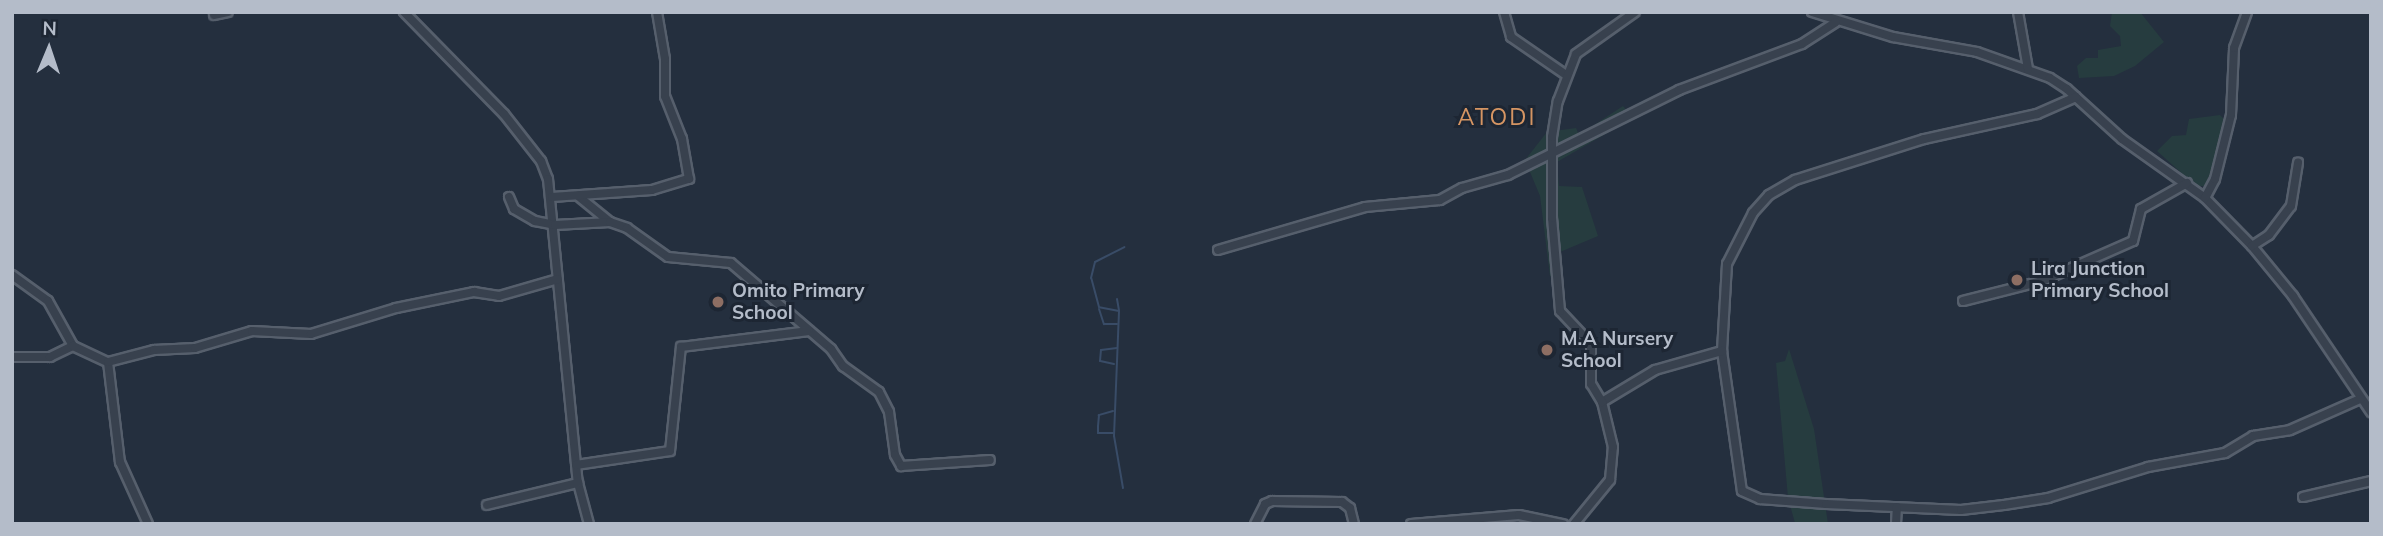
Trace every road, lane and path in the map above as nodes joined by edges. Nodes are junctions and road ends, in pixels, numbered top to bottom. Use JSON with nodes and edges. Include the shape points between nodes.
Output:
{"nodes":[{"id":1,"x":228,"y":12,"type":"edge"},
{"id":2,"x":657,"y":12,"type":"edge"},
{"id":3,"x":1504,"y":12,"type":"edge"},
{"id":4,"x":1635,"y":12,"type":"edge"},
{"id":5,"x":1812,"y":12,"type":"edge"},
{"id":6,"x":2018,"y":12,"type":"edge"},
{"id":7,"x":2247,"y":12,"type":"edge"},
{"id":8,"x":408,"y":13,"type":"edge"},
{"id":9,"x":214,"y":15,"type":"dead end"},
{"id":10,"x":1836,"y":22,"type":"junction"},
{"id":11,"x":2028,"y":69,"type":"junction"},
{"id":12,"x":1566,"y":75,"type":"junction"},
{"id":13,"x":2076,"y":97,"type":"junction"},
{"id":14,"x":1550,"y":155,"type":"junction"},
{"id":15,"x":2298,"y":163,"type":"dead end"},
{"id":16,"x":2187,"y":183,"type":"junction"},
{"id":17,"x":578,"y":196,"type":"junction"},
{"id":18,"x":509,"y":197,"type":"dead end"},
{"id":19,"x":552,"y":197,"type":"junction"},
{"id":20,"x":2205,"y":198,"type":"junction"},
{"id":21,"x":610,"y":222,"type":"junction"},
{"id":22,"x":555,"y":225,"type":"junction"},
{"id":23,"x":2252,"y":246,"type":"junction"},
{"id":24,"x":1218,"y":250,"type":"dead end"},
{"id":25,"x":12,"y":275,"type":"edge"},
{"id":26,"x":558,"y":279,"type":"junction"},
{"id":27,"x":1963,"y":301,"type":"dead end"},
{"id":28,"x":809,"y":331,"type":"junction"},
{"id":29,"x":73,"y":346,"type":"junction"},
{"id":30,"x":1722,"y":351,"type":"junction"},
{"id":31,"x":12,"y":357,"type":"edge"},
{"id":32,"x":108,"y":362,"type":"junction"},
{"id":33,"x":2360,"y":398,"type":"junction"},
{"id":34,"x":1602,"y":401,"type":"junction"},
{"id":35,"x":2371,"y":412,"type":"edge"},
{"id":36,"x":990,"y":460,"type":"dead end"},
{"id":37,"x":576,"y":466,"type":"junction"},
{"id":38,"x":2371,"y":481,"type":"edge"},
{"id":39,"x":578,"y":483,"type":"junction"},
{"id":40,"x":2303,"y":497,"type":"dead end"},
{"id":41,"x":488,"y":505,"type":"dead end"},
{"id":42,"x":1897,"y":507,"type":"junction"},
{"id":43,"x":148,"y":524,"type":"edge"},
{"id":44,"x":589,"y":524,"type":"edge"},
{"id":45,"x":1255,"y":524,"type":"edge"},
{"id":46,"x":1354,"y":524,"type":"edge"},
{"id":47,"x":1411,"y":524,"type":"edge"},
{"id":48,"x":1563,"y":524,"type":"edge"},
{"id":49,"x":1574,"y":524,"type":"edge"},
{"id":50,"x":1896,"y":524,"type":"edge"}],
"edges":[{"from":1,"to":9,"type":"street"},
{"from":2,"to":17,"type":"street","via":[[665,59],[665,96],[687,157],[689,179],[652,190]]},
{"from":3,"to":12,"type":"street","via":[[1511,37]]},
{"from":4,"to":12,"type":"street","via":[[1579,51]]},
{"from":5,"to":10,"type":"street"},
{"from":6,"to":11,"type":"street"},
{"from":7,"to":20,"type":"street","via":[[2234,48],[2231,115],[2215,179]]},
{"from":8,"to":19,"type":"street","via":[[530,146],[541,161]]},
{"from":10,"to":11,"type":"street","via":[[1958,47]]},
{"from":10,"to":14,"type":"street","via":[[1802,44],[1679,90]]},
{"from":11,"to":13,"type":"street"},
{"from":12,"to":14,"type":"street"},
{"from":13,"to":16,"type":"street","via":[[2122,138]]},
{"from":13,"to":30,"type":"street","via":[[2037,114],[1795,180],[1769,195],[1746,222],[1727,264]]},
{"from":14,"to":24,"type":"street","via":[[1440,200],[1365,207]]},
{"from":14,"to":34,"type":"street","via":[[1560,311],[1591,344],[1591,380]]},
{"from":15,"to":23,"type":"street","via":[[2291,205],[2269,235]]},
{"from":16,"to":20,"type":"street"},
{"from":16,"to":27,"type":"street","via":[[2141,209],[2133,241],[2042,281]]},
{"from":17,"to":19,"type":"street"},
{"from":17,"to":21,"type":"street"},
{"from":18,"to":22,"type":"street","via":[[514,209],[526,217]]},
{"from":19,"to":22,"type":"street"},
{"from":20,"to":23,"type":"street"},
{"from":21,"to":22,"type":"street"},
{"from":21,"to":28,"type":"street","via":[[627,228],[668,257],[731,263]]},
{"from":22,"to":26,"type":"street"},
{"from":23,"to":33,"type":"street","via":[[2293,296]]},
{"from":25,"to":29,"type":"street","via":[[48,301]]},
{"from":26,"to":32,"type":"street","via":[[499,296],[474,292],[396,309],[311,334],[252,331],[195,348],[154,350]]},
{"from":26,"to":37,"type":"street"},
{"from":28,"to":36,"type":"street","via":[[843,366],[879,391],[889,412],[901,466]]},
{"from":28,"to":37,"type":"street","via":[[681,347],[670,451]]},
{"from":29,"to":31,"type":"street","via":[[50,357]]},
{"from":29,"to":32,"type":"street"},
{"from":30,"to":34,"type":"street","via":[[1654,370]]},
{"from":30,"to":42,"type":"street","via":[[1738,480],[1746,494],[1775,501]]},
{"from":32,"to":43,"type":"street","via":[[120,462]]},
{"from":33,"to":35,"type":"street"},
{"from":33,"to":42,"type":"street","via":[[2290,430],[2253,436],[2225,453],[2148,467],[2048,498],[1972,510]]},
{"from":34,"to":49,"type":"street","via":[[1611,436],[1611,474]]},
{"from":37,"to":39,"type":"street"},
{"from":38,"to":40,"type":"street"},
{"from":39,"to":41,"type":"street"},
{"from":39,"to":44,"type":"street"},
{"from":42,"to":50,"type":"street"},
{"from":45,"to":46,"type":"street","via":[[1265,504],[1272,501],[1342,502],[1350,508]]},
{"from":47,"to":48,"type":"street","via":[[1519,515]]}]}
